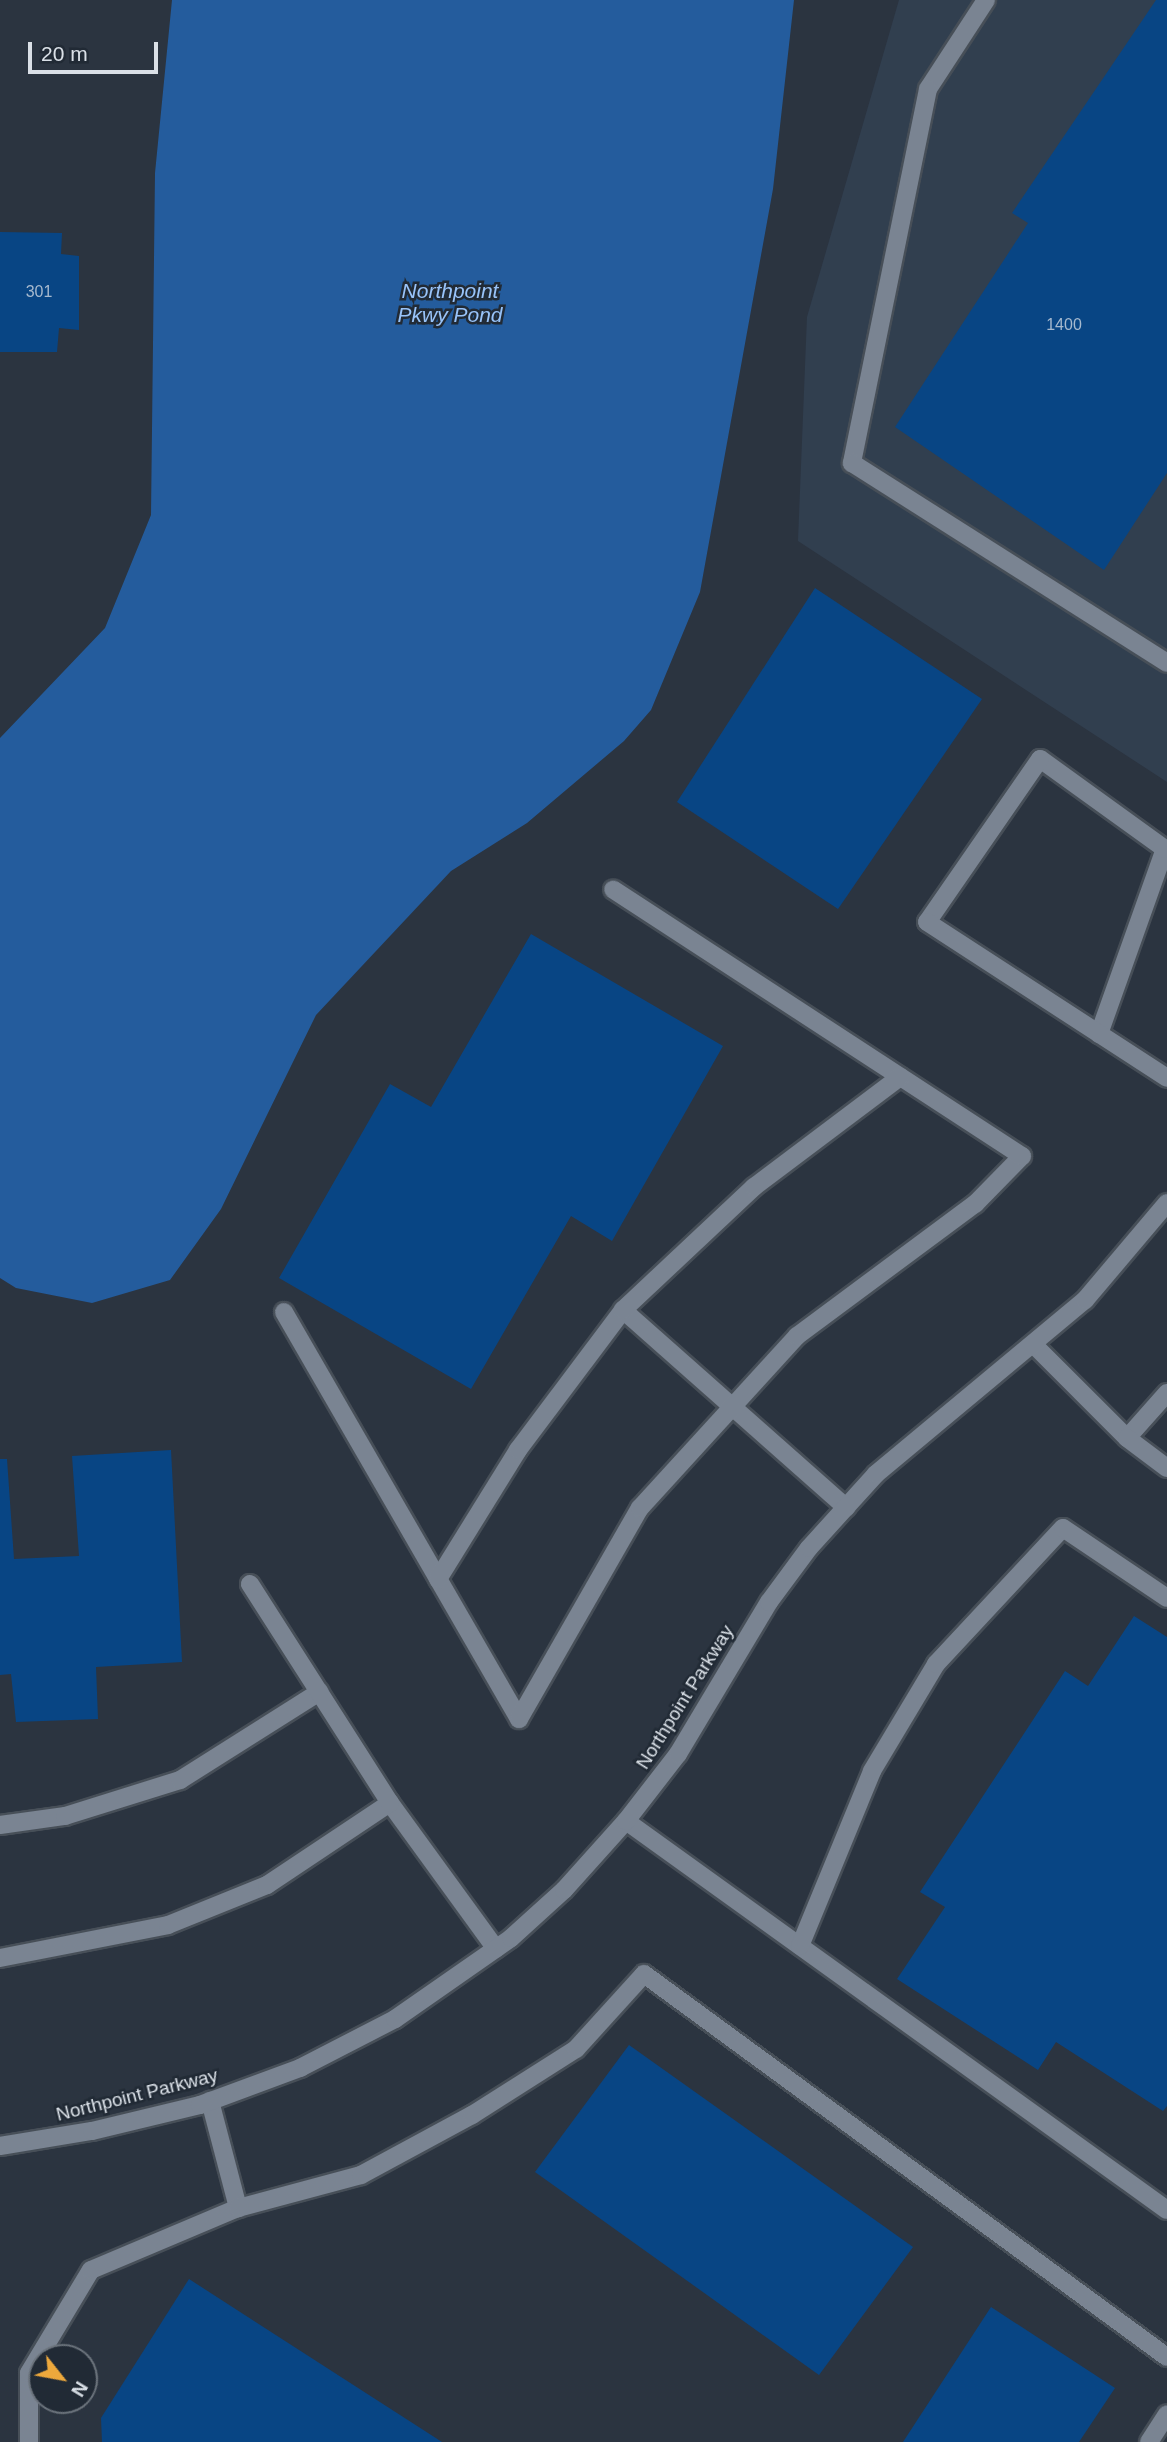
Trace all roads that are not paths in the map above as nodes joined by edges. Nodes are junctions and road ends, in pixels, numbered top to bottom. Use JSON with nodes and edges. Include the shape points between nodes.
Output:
{"nodes":[{"id":1,"x":986,"y":0,"type":"edge"},
{"id":2,"x":1167,"y":663,"type":"edge"},
{"id":3,"x":613,"y":889,"type":"dead end"},
{"id":4,"x":1099,"y":1034,"type":"junction"},
{"id":5,"x":900,"y":1077,"type":"junction"},
{"id":6,"x":1167,"y":1078,"type":"edge"},
{"id":7,"x":1167,"y":1203,"type":"edge"},
{"id":8,"x":623,"y":1310,"type":"junction"},
{"id":9,"x":284,"y":1312,"type":"dead end"},
{"id":10,"x":1035,"y":1346,"type":"junction"},
{"id":11,"x":1167,"y":1393,"type":"edge"},
{"id":12,"x":733,"y":1406,"type":"junction"},
{"id":13,"x":1127,"y":1438,"type":"junction"},
{"id":14,"x":1167,"y":1468,"type":"edge"},
{"id":15,"x":846,"y":1507,"type":"junction"},
{"id":16,"x":438,"y":1579,"type":"junction"},
{"id":17,"x":250,"y":1584,"type":"dead end"},
{"id":18,"x":1167,"y":1598,"type":"edge"},
{"id":19,"x":319,"y":1692,"type":"junction"},
{"id":20,"x":390,"y":1803,"type":"junction"},
{"id":21,"x":626,"y":1821,"type":"junction"},
{"id":22,"x":0,"y":1825,"type":"edge"},
{"id":23,"x":800,"y":1946,"type":"junction"},
{"id":24,"x":496,"y":1949,"type":"junction"},
{"id":25,"x":0,"y":1958,"type":"edge"},
{"id":26,"x":211,"y":2101,"type":"junction"},
{"id":27,"x":0,"y":2146,"type":"edge"},
{"id":28,"x":238,"y":2208,"type":"junction"},
{"id":29,"x":1167,"y":2210,"type":"edge"},
{"id":30,"x":1167,"y":2357,"type":"edge"},
{"id":31,"x":1167,"y":2414,"type":"edge"},
{"id":32,"x":29,"y":2442,"type":"edge"},
{"id":33,"x":1149,"y":2442,"type":"edge"}],
"edges":[{"from":1,"to":2,"type":"street","via":[[928,89],[852,463]]},
{"from":3,"to":5,"type":"street"},
{"from":4,"to":4,"type":"street","via":[[926,922],[1040,759],[1165,849]]},
{"from":4,"to":6,"type":"street"},
{"from":5,"to":8,"type":"street","via":[[754,1188]]},
{"from":5,"to":12,"type":"street","via":[[1022,1156],[975,1204],[797,1336]]},
{"from":7,"to":10,"type":"street","name":"Northpoint Parkway","via":[[1085,1300]]},
{"from":8,"to":12,"type":"street"},
{"from":8,"to":16,"type":"street","via":[[518,1450]]},
{"from":9,"to":16,"type":"street"},
{"from":10,"to":13,"type":"street"},
{"from":10,"to":15,"type":"street","name":"Northpoint Parkway","via":[[886,1466]]},
{"from":11,"to":13,"type":"street"},
{"from":12,"to":15,"type":"street"},
{"from":12,"to":16,"type":"street","via":[[640,1508],[519,1719]]},
{"from":13,"to":14,"type":"street"},
{"from":15,"to":21,"type":"street","name":"Northpoint Parkway","via":[[769,1602],[678,1754]]},
{"from":17,"to":19,"type":"street"},
{"from":18,"to":23,"type":"street","via":[[1063,1528],[936,1664],[872,1771]]},
{"from":19,"to":20,"type":"street"},
{"from":19,"to":22,"type":"street","via":[[180,1780],[65,1816]]},
{"from":20,"to":24,"type":"street"},
{"from":20,"to":25,"type":"street","via":[[267,1885],[168,1925]]},
{"from":21,"to":23,"type":"street"},
{"from":21,"to":24,"type":"street","name":"Northpoint Parkway","via":[[564,1890]]},
{"from":23,"to":29,"type":"street"},
{"from":24,"to":26,"type":"street","name":"Northpoint Parkway","via":[[395,2019],[300,2068]]},
{"from":26,"to":27,"type":"street","name":"Northpoint Parkway","via":[[92,2131]]},
{"from":26,"to":28,"type":"street"},
{"from":28,"to":30,"type":"street","via":[[361,2175],[472,2115],[576,2049],[644,1974]]},
{"from":28,"to":32,"type":"street","via":[[92,2270],[29,2373]]},
{"from":31,"to":33,"type":"street"}]}
